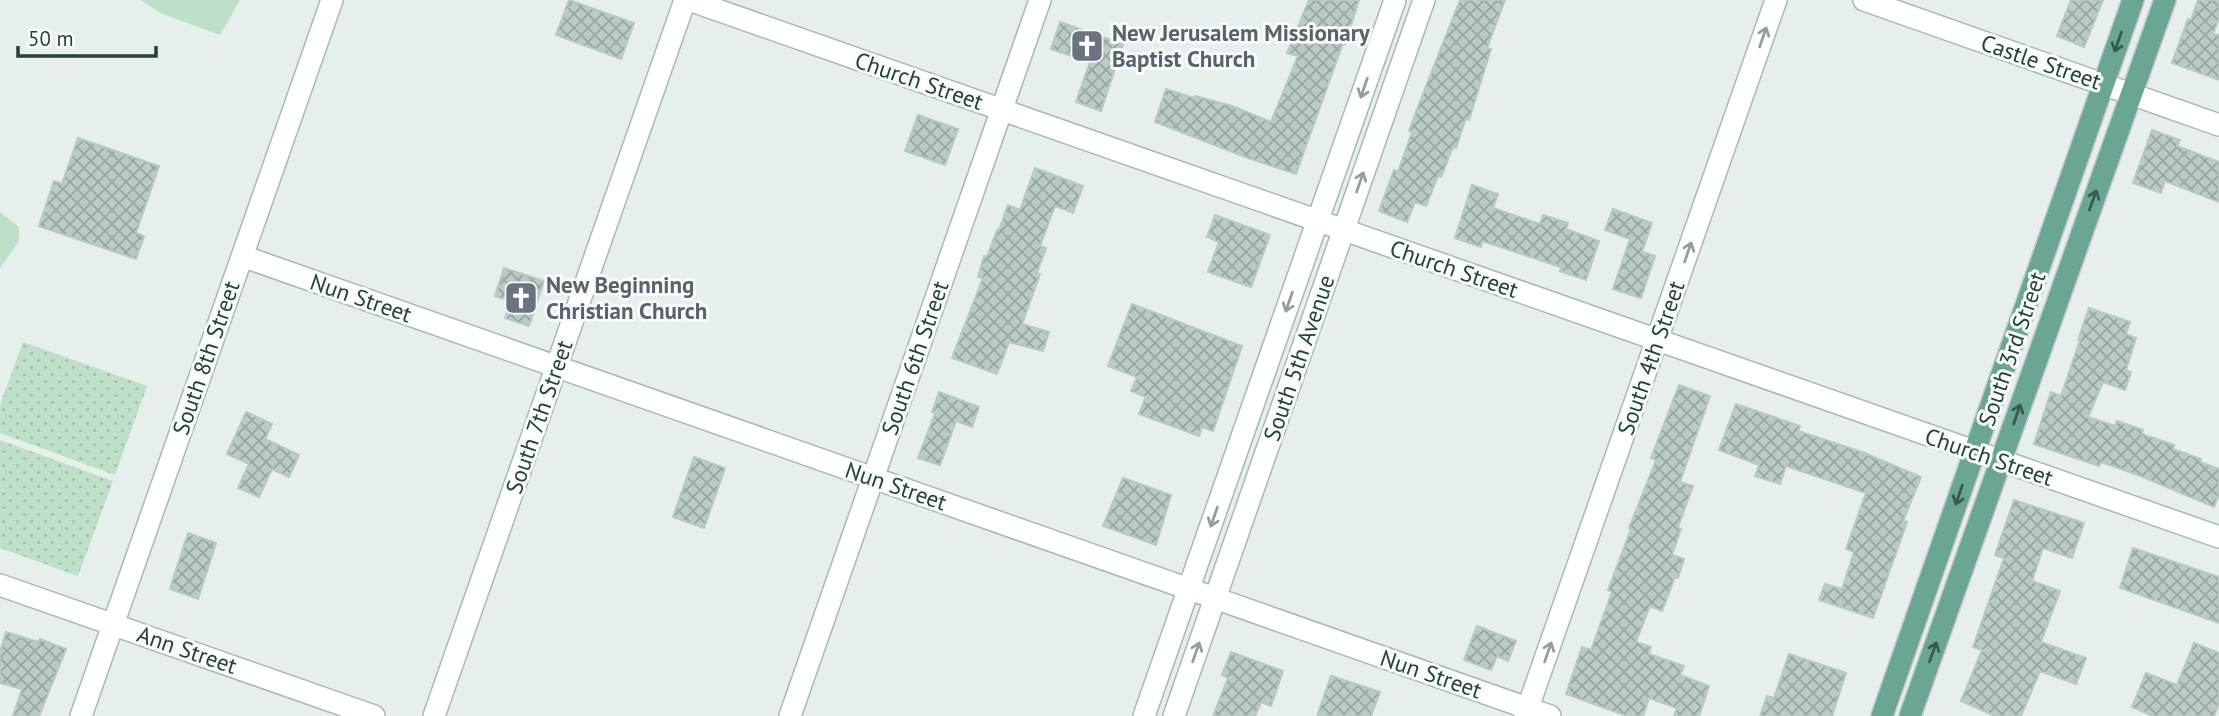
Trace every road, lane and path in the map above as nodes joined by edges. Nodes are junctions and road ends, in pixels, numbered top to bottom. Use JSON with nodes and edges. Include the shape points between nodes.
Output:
{"nodes":[{"id":1,"x":332,"y":0,"type":"edge"},
{"id":2,"x":687,"y":0,"type":"edge"},
{"id":3,"x":1040,"y":0,"type":"edge"},
{"id":4,"x":1395,"y":0,"type":"edge"},
{"id":5,"x":1424,"y":0,"type":"edge"},
{"id":6,"x":1776,"y":0,"type":"edge"},
{"id":7,"x":1864,"y":0,"type":"edge"},
{"id":8,"x":2133,"y":0,"type":"edge"},
{"id":9,"x":2165,"y":0,"type":"edge"},
{"id":10,"x":2103,"y":84,"type":"junction"},
{"id":11,"x":2131,"y":94,"type":"junction"},
{"id":12,"x":1002,"y":110,"type":"junction"},
{"id":13,"x":2219,"y":125,"type":"edge"},
{"id":14,"x":1318,"y":221,"type":"junction"},
{"id":15,"x":1344,"y":230,"type":"junction"},
{"id":16,"x":242,"y":256,"type":"junction"},
{"id":17,"x":1657,"y":340,"type":"junction"},
{"id":18,"x":556,"y":367,"type":"junction"},
{"id":19,"x":1975,"y":452,"type":"junction"},
{"id":20,"x":2001,"y":461,"type":"junction"},
{"id":21,"x":873,"y":478,"type":"junction"},
{"id":22,"x":2219,"y":537,"type":"edge"},
{"id":23,"x":0,"y":585,"type":"edge"},
{"id":24,"x":1189,"y":589,"type":"junction"},
{"id":25,"x":1215,"y":598,"type":"junction"},
{"id":26,"x":113,"y":624,"type":"junction"},
{"id":27,"x":1527,"y":712,"type":"edge"},
{"id":28,"x":81,"y":716,"type":"edge"},
{"id":29,"x":374,"y":716,"type":"edge"},
{"id":30,"x":435,"y":716,"type":"edge"},
{"id":31,"x":790,"y":716,"type":"edge"},
{"id":32,"x":1144,"y":716,"type":"edge"},
{"id":33,"x":1174,"y":716,"type":"edge"},
{"id":34,"x":1550,"y":716,"type":"edge"},
{"id":35,"x":1882,"y":716,"type":"edge"},
{"id":36,"x":1910,"y":716,"type":"edge"}],
"edges":[{"from":1,"to":16,"type":"street","name":"South 8th Street"},
{"from":2,"to":12,"type":"street","name":"Church Street"},
{"from":2,"to":18,"type":"street","name":"South 7th Street"},
{"from":3,"to":12,"type":"street","name":"South 6th Street"},
{"from":4,"to":14,"type":"street","name":"South 5th Avenue","one_way":true},
{"from":15,"to":5,"type":"street","name":"South 5th Avenue","one_way":true},
{"from":17,"to":6,"type":"street","name":"South 4th Street","one_way":true},
{"from":7,"to":10,"type":"street","name":"Castle Street"},
{"from":8,"to":10,"type":"main road","name":"South 3rd Street","one_way":true},
{"from":9,"to":11,"type":"main road","name":"South 3rd Street"},
{"from":10,"to":11,"type":"street","name":"Castle Street"},
{"from":10,"to":19,"type":"main road","name":"South 3rd Street"},
{"from":11,"to":13,"type":"street","name":"Castle Street"},
{"from":20,"to":11,"type":"main road","name":"South 3rd Street","one_way":true},
{"from":12,"to":14,"type":"street","name":"Church Street"},
{"from":12,"to":21,"type":"street","name":"South 6th Street"},
{"from":14,"to":15,"type":"street","name":"Church Street"},
{"from":14,"to":24,"type":"street","name":"South 5th Avenue","one_way":true},
{"from":15,"to":17,"type":"street","name":"Church Street"},
{"from":15,"to":25,"type":"street","name":"South 5th Avenue"},
{"from":16,"to":18,"type":"street","name":"Nun Street"},
{"from":16,"to":26,"type":"street","name":"South 8th Street"},
{"from":17,"to":19,"type":"street","name":"Church Street"},
{"from":27,"to":17,"type":"street","name":"South 4th Street","one_way":true},
{"from":18,"to":21,"type":"street","name":"Nun Street"},
{"from":18,"to":30,"type":"street","name":"South 7th Street"},
{"from":19,"to":20,"type":"street","name":"Church Street"},
{"from":19,"to":35,"type":"main road","name":"South 3rd Street","one_way":true},
{"from":20,"to":22,"type":"street","name":"Church Street"},
{"from":36,"to":20,"type":"main road","name":"South 3rd Street","one_way":true},
{"from":21,"to":24,"type":"street","name":"Nun Street"},
{"from":21,"to":31,"type":"street","name":"South 6th Street"},
{"from":23,"to":26,"type":"street","name":"Ann Street"},
{"from":24,"to":25,"type":"street","name":"Nun Street"},
{"from":24,"to":32,"type":"street","name":"South 5th Avenue"},
{"from":25,"to":27,"type":"street","name":"Nun Street"},
{"from":33,"to":25,"type":"street","name":"South 5th Avenue","one_way":true},
{"from":26,"to":28,"type":"street","name":"South 8th Street"},
{"from":26,"to":29,"type":"street","name":"Ann Street"},
{"from":27,"to":34,"type":"street","name":"Nun Street"}]}
